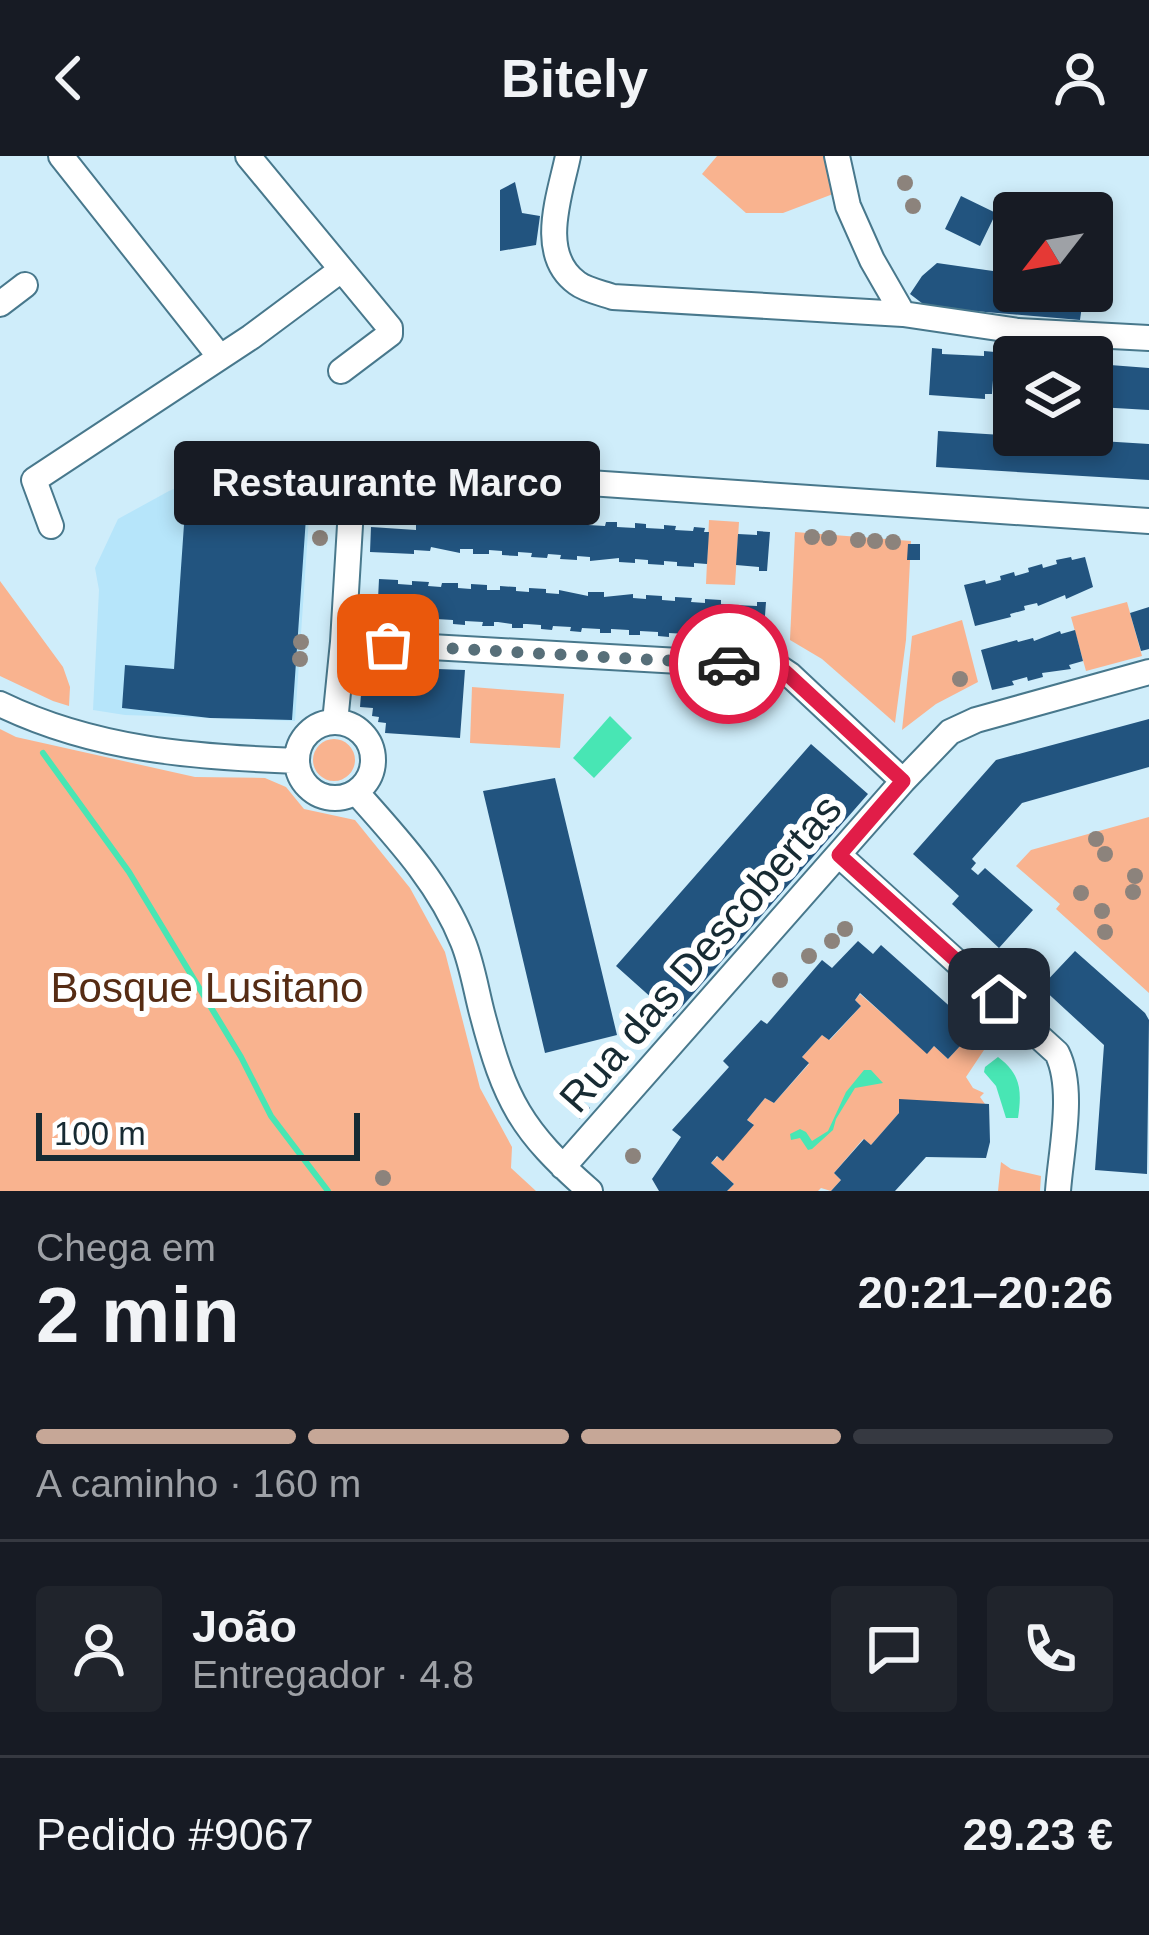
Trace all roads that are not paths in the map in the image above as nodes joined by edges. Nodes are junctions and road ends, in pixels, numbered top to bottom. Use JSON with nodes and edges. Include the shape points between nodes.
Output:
{"nodes":[{"id":1,"x":61,"y":156,"type":"edge"},
{"id":2,"x":248,"y":156,"type":"edge"},
{"id":3,"x":568,"y":156,"type":"edge"},
{"id":4,"x":837,"y":156,"type":"edge"},
{"id":5,"x":341,"y":271,"type":"junction"},
{"id":6,"x":25,"y":285,"type":"dead end"},
{"id":7,"x":0,"y":304,"type":"edge"},
{"id":8,"x":903,"y":314,"type":"junction"},
{"id":9,"x":1149,"y":338,"type":"edge"},
{"id":10,"x":220,"y":357,"type":"junction"},
{"id":11,"x":340,"y":371,"type":"dead end"},
{"id":12,"x":1149,"y":520,"type":"edge"},
{"id":13,"x":50,"y":526,"type":"dead end"},
{"id":14,"x":343,"y":642,"type":"junction"},
{"id":15,"x":1149,"y":672,"type":"edge"},
{"id":16,"x":0,"y":704,"type":"edge"},
{"id":17,"x":335,"y":722,"type":"junction"},
{"id":18,"x":297,"y":761,"type":"junction"},
{"id":19,"x":903,"y":781,"type":"junction"},
{"id":20,"x":356,"y":792,"type":"junction"},
{"id":21,"x":839,"y":855,"type":"junction"},
{"id":22,"x":563,"y":1167,"type":"junction"},
{"id":23,"x":590,"y":1191,"type":"edge"},
{"id":24,"x":1058,"y":1191,"type":"edge"}],
"edges":[{"from":1,"to":10,"type":"street"},
{"from":2,"to":5,"type":"street"},
{"from":3,"to":8,"type":"street","via":[[552,234],[577,283],[613,296]]},
{"from":4,"to":8,"type":"street","via":[[848,206]]},
{"from":5,"to":10,"type":"street"},
{"from":5,"to":11,"type":"street","via":[[390,334]]},
{"from":6,"to":7,"type":"street"},
{"from":8,"to":9,"type":"street","via":[[1018,332]]},
{"from":10,"to":13,"type":"street","via":[[34,480]]},
{"from":12,"to":14,"type":"street","via":[[383,469],[352,492]]},
{"from":14,"to":17,"type":"street"},
{"from":14,"to":19,"type":"street","via":[[782,669]]},
{"from":15,"to":19,"type":"street","name":"Rua das Descobertas","via":[[962,725]]},
{"from":16,"to":18,"type":"street","via":[[162,753]]},
{"from":17,"to":18,"type":"street","via":[[313,729]]},
{"from":17,"to":20,"type":"street","via":[[364,735],[373,754]]},
{"from":18,"to":20,"type":"street","via":[[304,782],[323,796]]},
{"from":19,"to":21,"type":"street","name":"Rua das Descobertas"},
{"from":20,"to":22,"type":"street","via":[[412,844],[449,911],[507,1095]]},
{"from":21,"to":22,"type":"street","name":"Rua das Descobertas"},
{"from":21,"to":24,"type":"street","via":[[1057,1053],[1066,1077]]},
{"from":22,"to":23,"type":"street"}]}
